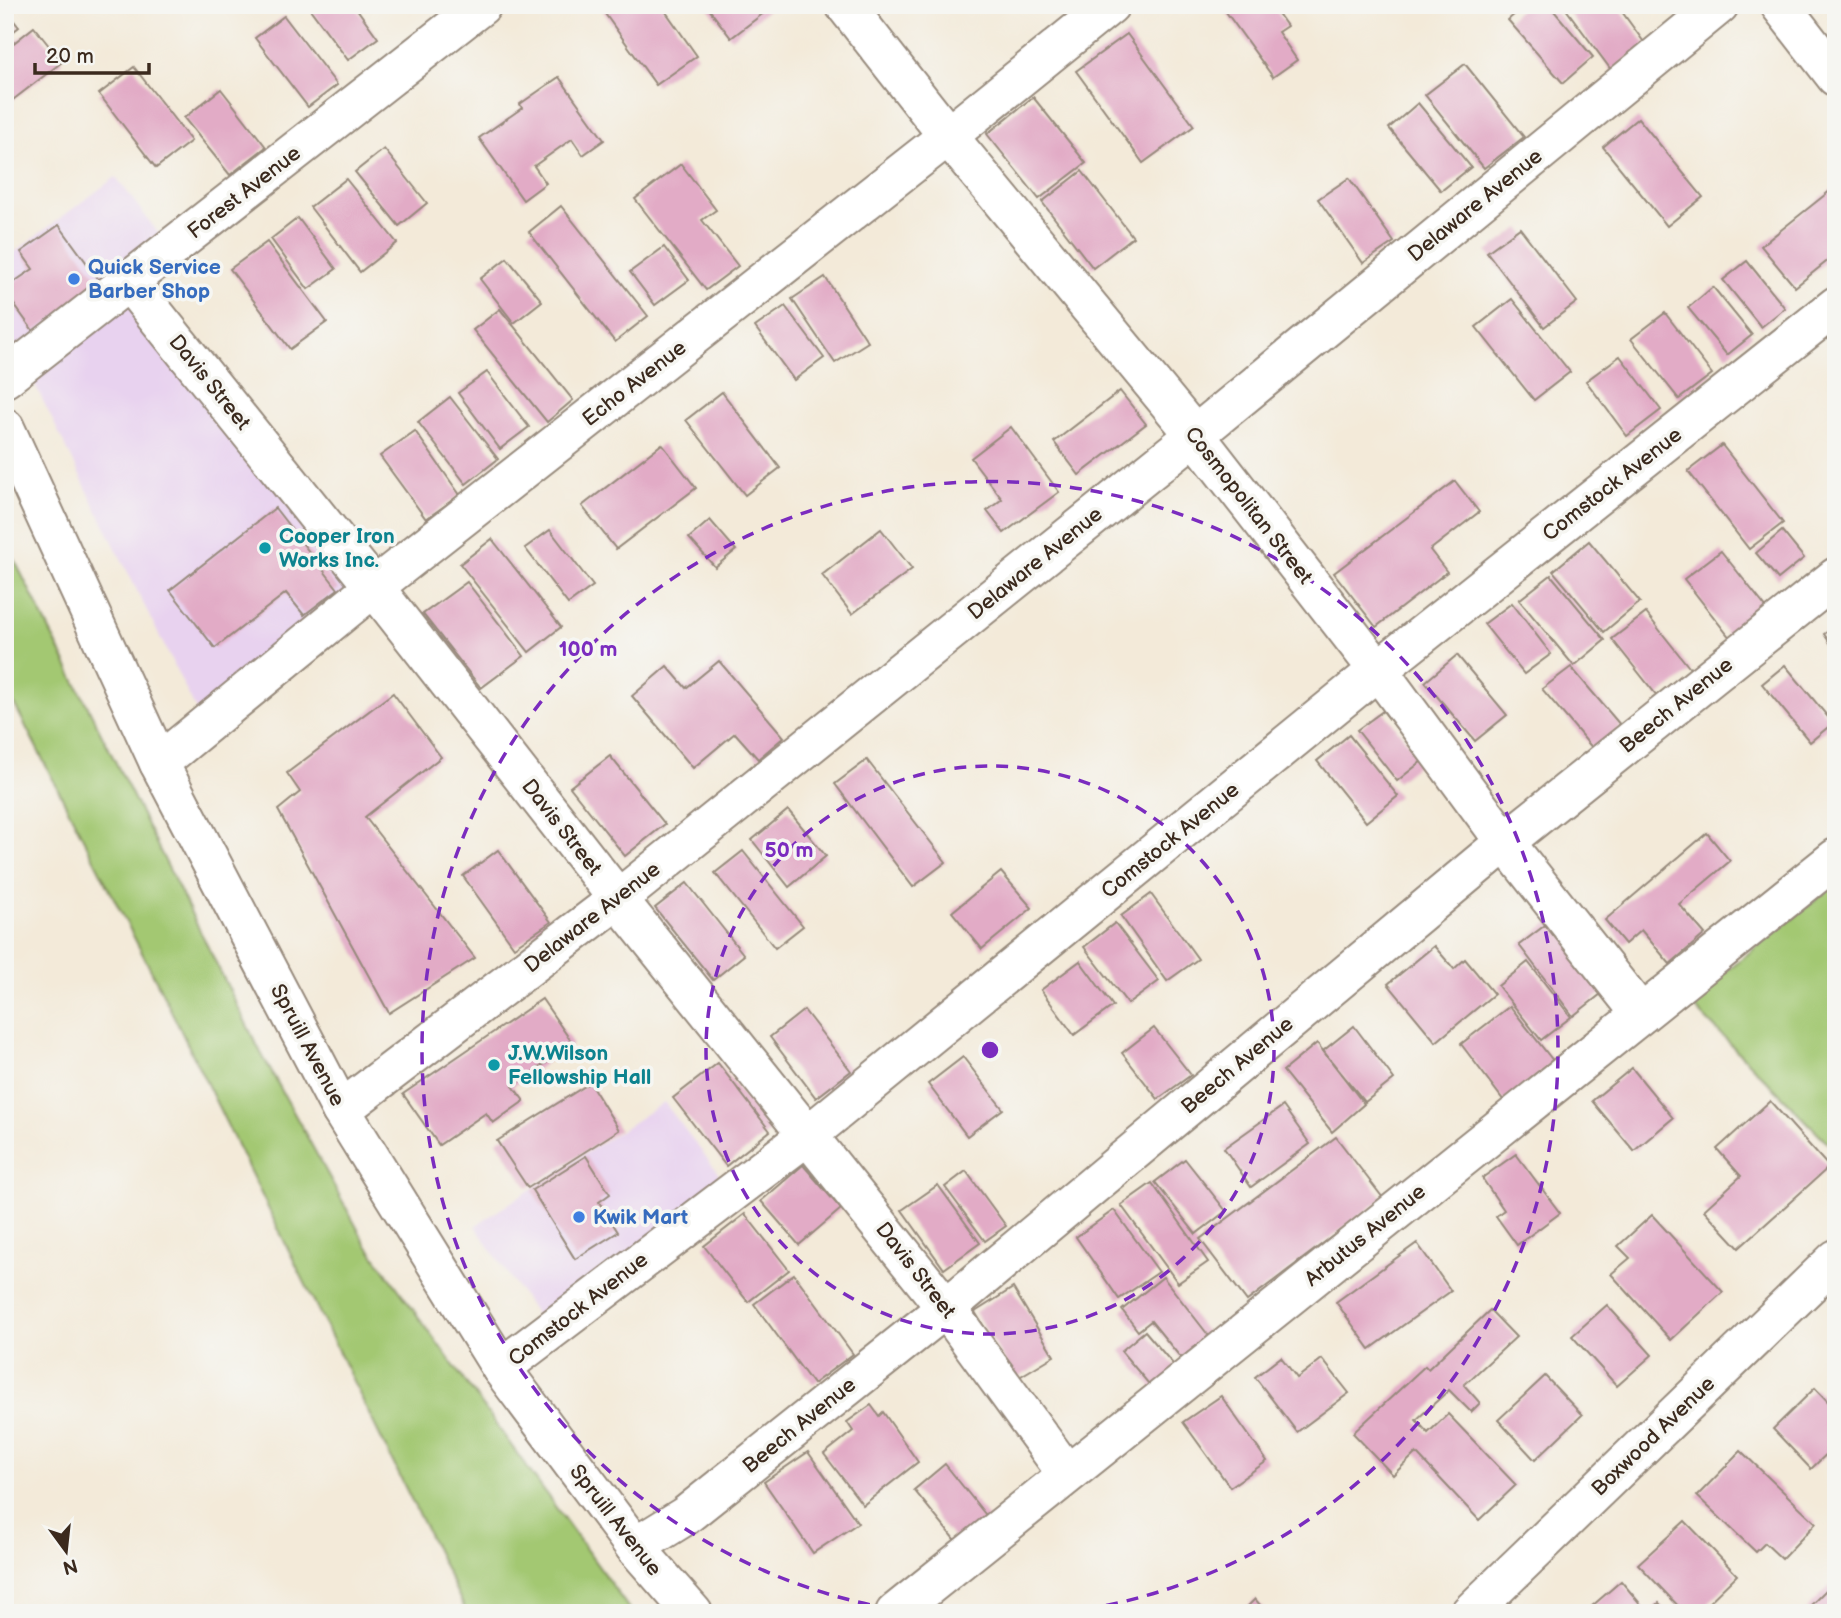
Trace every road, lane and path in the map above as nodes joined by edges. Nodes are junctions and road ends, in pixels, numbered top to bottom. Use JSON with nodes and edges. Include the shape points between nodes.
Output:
{"nodes":[{"id":1,"x":482,"y":5,"type":"edge"},
{"id":2,"x":845,"y":5,"type":"edge"},
{"id":3,"x":1110,"y":5,"type":"edge"},
{"id":4,"x":1719,"y":5,"type":"edge"},
{"id":5,"x":1780,"y":5,"type":"edge"},
{"id":6,"x":1836,"y":77,"type":"edge"},
{"id":7,"x":948,"y":136,"type":"junction"},
{"id":8,"x":129,"y":282,"type":"junction"},
{"id":9,"x":1836,"y":306,"type":"edge"},
{"id":10,"x":5,"y":377,"type":"edge"},
{"id":11,"x":5,"y":428,"type":"edge"},
{"id":12,"x":1195,"y":435,"type":"junction"},
{"id":13,"x":1836,"y":577,"type":"edge"},
{"id":14,"x":374,"y":587,"type":"junction"},
{"id":15,"x":1378,"y":670,"type":"junction"},
{"id":16,"x":159,"y":763,"type":"junction"},
{"id":17,"x":1505,"y":842,"type":"junction"},
{"id":18,"x":1836,"y":858,"type":"edge"},
{"id":19,"x":618,"y":899,"type":"junction"},
{"id":20,"x":1641,"y":1014,"type":"junction"},
{"id":21,"x":341,"y":1110,"type":"junction"},
{"id":22,"x":808,"y":1135,"type":"junction"},
{"id":23,"x":1836,"y":1259,"type":"edge"},
{"id":24,"x":946,"y":1308,"type":"junction"},
{"id":25,"x":500,"y":1368,"type":"junction"},
{"id":26,"x":1068,"y":1474,"type":"junction"},
{"id":27,"x":635,"y":1547,"type":"junction"},
{"id":28,"x":1484,"y":1608,"type":"edge"},
{"id":29,"x":693,"y":1613,"type":"edge"},
{"id":30,"x":895,"y":1613,"type":"edge"}],
"edges":[{"from":1,"to":8,"type":"street","name":"Forest Avenue"},
{"from":2,"to":7,"type":"street","name":"Cosmopolitan Street"},
{"from":3,"to":7,"type":"street","name":"Echo Avenue"},
{"from":4,"to":12,"type":"street","name":"Delaware Avenue"},
{"from":5,"to":6,"type":"street"},
{"from":7,"to":12,"type":"street","name":"Cosmopolitan Street"},
{"from":7,"to":14,"type":"street","name":"Echo Avenue"},
{"from":8,"to":10,"type":"street","name":"Forest Avenue"},
{"from":8,"to":14,"type":"street","name":"Davis Street"},
{"from":9,"to":15,"type":"street","name":"Comstock Avenue"},
{"from":11,"to":16,"type":"street","name":"Spruill Avenue"},
{"from":12,"to":15,"type":"street","name":"Cosmopolitan Street"},
{"from":12,"to":19,"type":"street","name":"Delaware Avenue"},
{"from":13,"to":17,"type":"street","name":"Beech Avenue"},
{"from":14,"to":16,"type":"street","name":"Echo Avenue"},
{"from":14,"to":19,"type":"street","name":"Davis Street"},
{"from":15,"to":17,"type":"street","name":"Cosmopolitan Street"},
{"from":15,"to":22,"type":"street","name":"Comstock Avenue"},
{"from":16,"to":21,"type":"street","name":"Spruill Avenue"},
{"from":17,"to":20,"type":"street","name":"Cosmopolitan Street"},
{"from":17,"to":24,"type":"street","name":"Beech Avenue"},
{"from":18,"to":20,"type":"street","name":"Arbutus Avenue"},
{"from":19,"to":21,"type":"street","name":"Delaware Avenue"},
{"from":19,"to":22,"type":"street","name":"Davis Street"},
{"from":20,"to":26,"type":"street","name":"Arbutus Avenue"},
{"from":21,"to":25,"type":"street","name":"Spruill Avenue"},
{"from":22,"to":24,"type":"street","name":"Davis Street"},
{"from":22,"to":25,"type":"street","name":"Comstock Avenue"},
{"from":23,"to":28,"type":"street","name":"Boxwood Avenue"},
{"from":24,"to":26,"type":"street","name":"Davis Street"},
{"from":24,"to":27,"type":"street","name":"Beech Avenue","via":[[685,1517]]},
{"from":25,"to":27,"type":"street","name":"Spruill Avenue"},
{"from":26,"to":30,"type":"street","name":"Arbutus Avenue"},
{"from":27,"to":29,"type":"street","name":"Spruill Avenue"}]}
